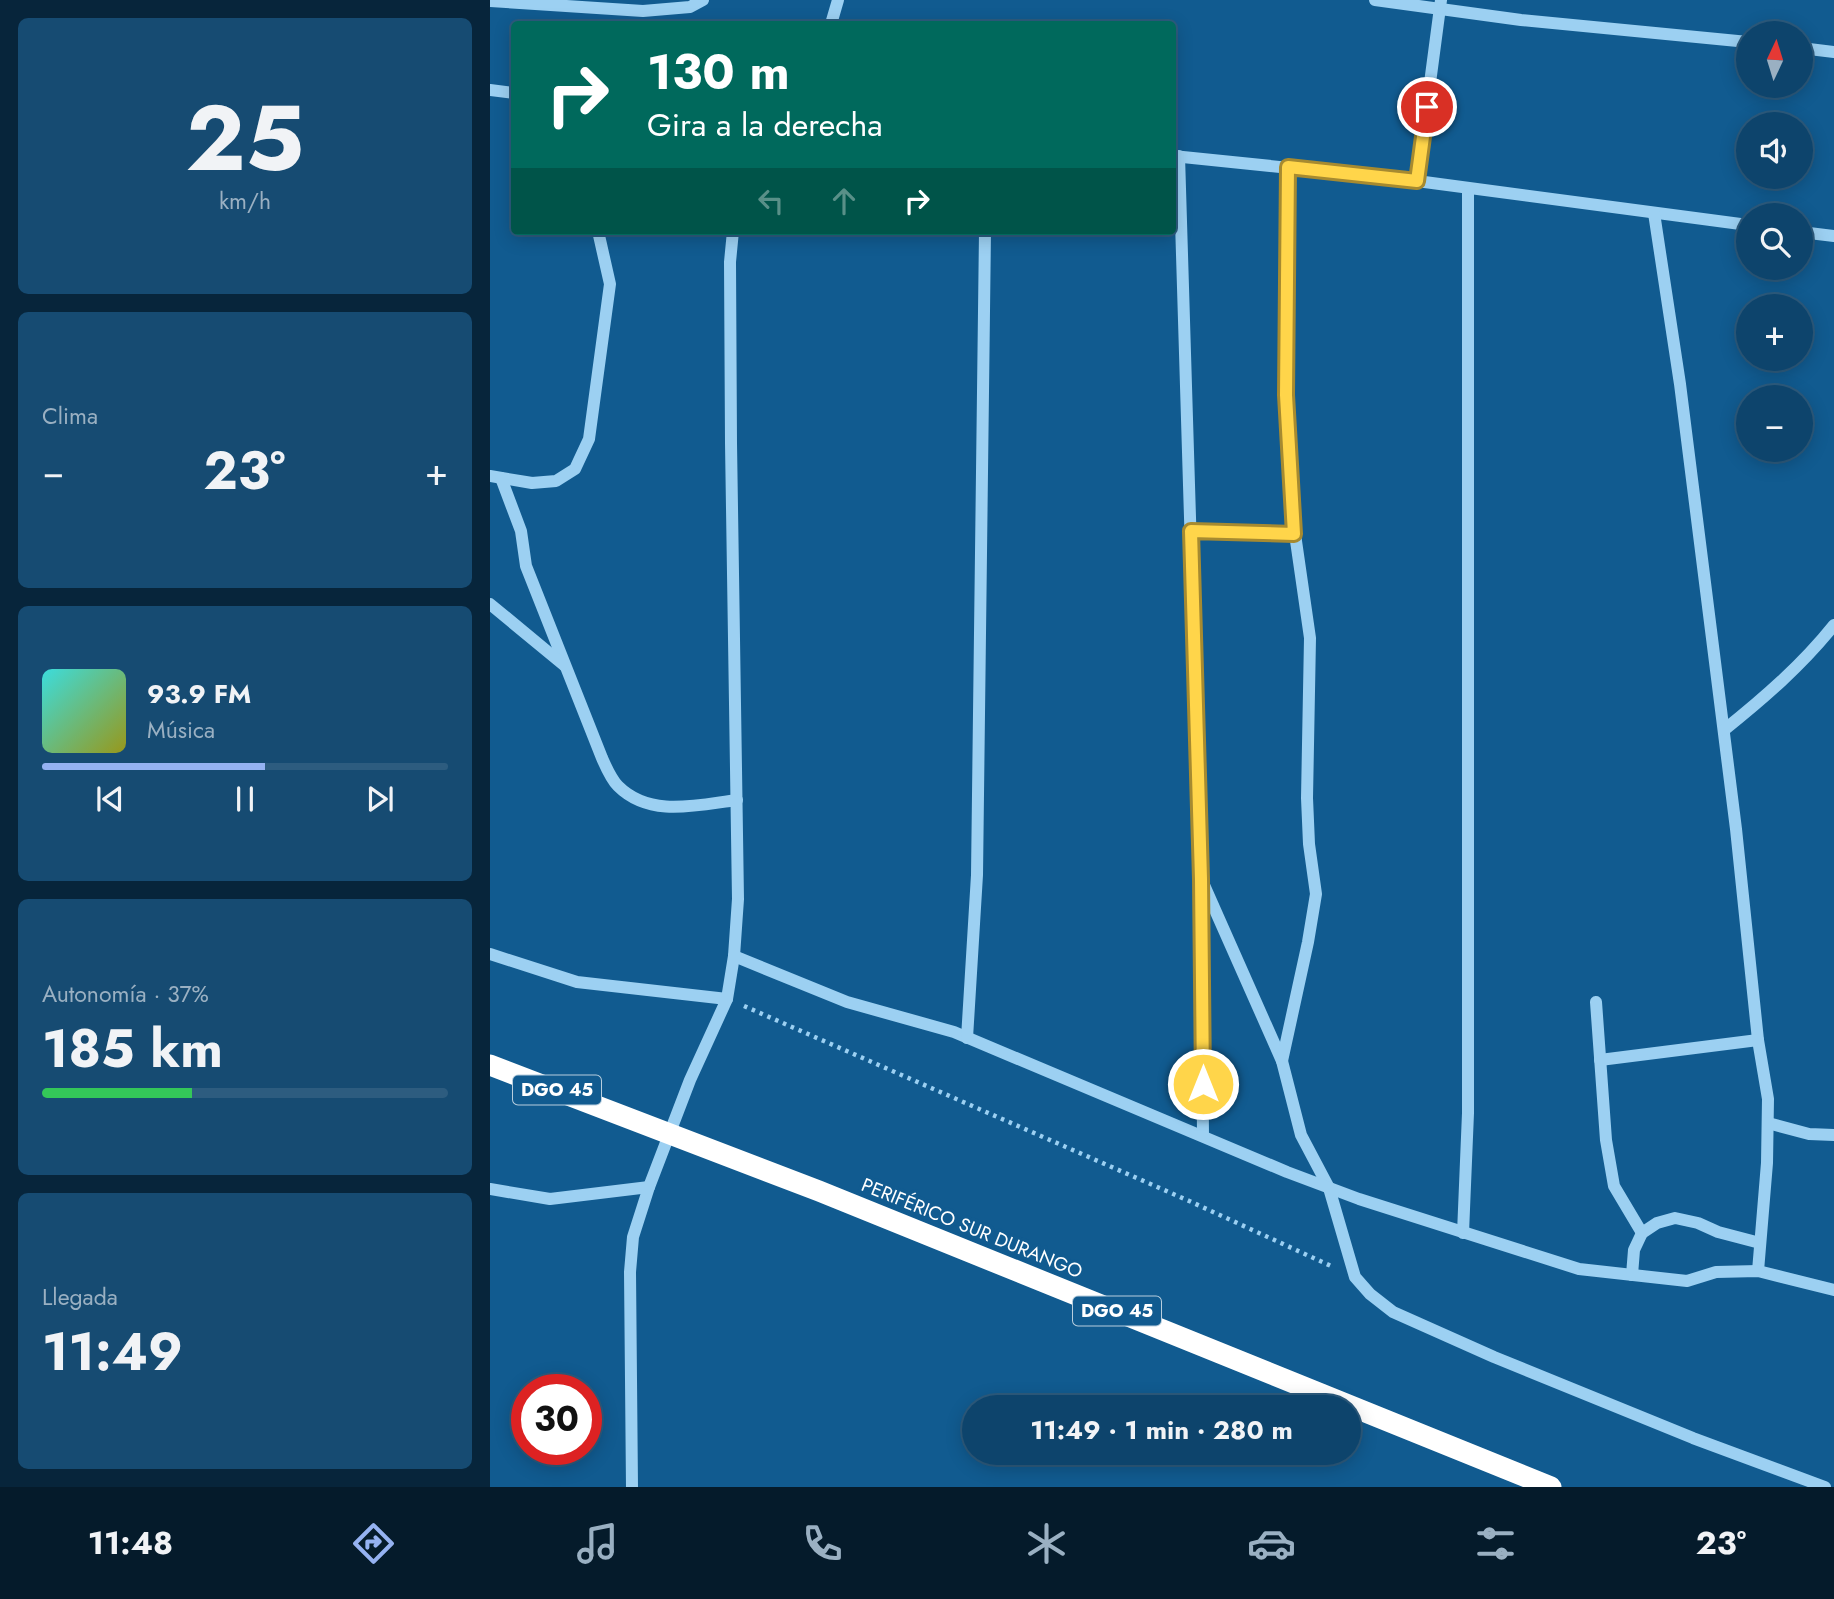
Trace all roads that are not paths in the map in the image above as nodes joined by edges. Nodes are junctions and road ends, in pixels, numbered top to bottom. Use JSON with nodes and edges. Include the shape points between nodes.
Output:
{"nodes":[{"id":1,"x":703,"y":0,"type":"edge"},
{"id":2,"x":838,"y":0,"type":"edge"},
{"id":3,"x":1375,"y":0,"type":"edge"},
{"id":4,"x":490,"y":1,"type":"edge"},
{"id":5,"x":1441,"y":5,"type":"edge"},
{"id":6,"x":832,"y":21,"type":"edge"},
{"id":7,"x":1736,"y":41,"type":"edge"},
{"id":8,"x":1813,"y":49,"type":"edge"},
{"id":9,"x":1834,"y":52,"type":"edge"},
{"id":10,"x":490,"y":90,"type":"edge"},
{"id":11,"x":511,"y":93,"type":"edge"},
{"id":12,"x":1176,"y":156,"type":"edge"},
{"id":13,"x":1288,"y":167,"type":"junction"},
{"id":14,"x":1417,"y":181,"type":"junction"},
{"id":15,"x":1468,"y":189,"type":"junction"},
{"id":16,"x":1654,"y":213,"type":"junction"},
{"id":17,"x":1736,"y":223,"type":"edge"},
{"id":18,"x":1813,"y":233,"type":"edge"},
{"id":19,"x":599,"y":235,"type":"edge"},
{"id":20,"x":733,"y":235,"type":"edge"},
{"id":21,"x":985,"y":235,"type":"edge"},
{"id":22,"x":1834,"y":236,"type":"edge"},
{"id":23,"x":495,"y":477,"type":"edge"},
{"id":24,"x":1191,"y":531,"type":"junction"},
{"id":25,"x":1294,"y":534,"type":"junction"},
{"id":26,"x":490,"y":604,"type":"edge"},
{"id":27,"x":1834,"y":625,"type":"edge"},
{"id":28,"x":566,"y":667,"type":"junction"},
{"id":29,"x":1724,"y":730,"type":"junction"},
{"id":30,"x":737,"y":800,"type":"junction"},
{"id":31,"x":1201,"y":879,"type":"junction"},
{"id":32,"x":490,"y":954,"type":"edge"},
{"id":33,"x":734,"y":956,"type":"junction"},
{"id":34,"x":727,"y":999,"type":"junction"},
{"id":35,"x":1596,"y":1002,"type":"dead end"},
{"id":36,"x":967,"y":1038,"type":"junction"},
{"id":37,"x":1758,"y":1040,"type":"junction"},
{"id":38,"x":1600,"y":1060,"type":"junction"},
{"id":39,"x":1282,"y":1061,"type":"junction"},
{"id":40,"x":490,"y":1065,"type":"edge"},
{"id":41,"x":1768,"y":1123,"type":"junction"},
{"id":42,"x":1834,"y":1135,"type":"edge"},
{"id":43,"x":1203,"y":1136,"type":"junction"},
{"id":44,"x":649,"y":1187,"type":"junction"},
{"id":45,"x":1329,"y":1188,"type":"junction"},
{"id":46,"x":490,"y":1189,"type":"edge"},
{"id":47,"x":1463,"y":1233,"type":"junction"},
{"id":48,"x":1642,"y":1233,"type":"junction"},
{"id":49,"x":1760,"y":1243,"type":"junction"},
{"id":50,"x":1758,"y":1271,"type":"junction"},
{"id":51,"x":1632,"y":1275,"type":"junction"},
{"id":52,"x":1834,"y":1290,"type":"edge"},
{"id":53,"x":632,"y":1487,"type":"edge"},
{"id":54,"x":1551,"y":1487,"type":"edge"},
{"id":55,"x":1825,"y":1487,"type":"edge"}],
"edges":[{"from":1,"to":4,"type":"street","via":[[690,7],[643,11]]},
{"from":2,"to":6,"type":"street"},
{"from":3,"to":5,"type":"street"},
{"from":5,"to":7,"type":"street","via":[[1521,20]]},
{"from":5,"to":14,"type":"street"},
{"from":8,"to":9,"type":"street"},
{"from":10,"to":11,"type":"street"},
{"from":12,"to":13,"type":"street"},
{"from":12,"to":24,"type":"street"},
{"from":13,"to":14,"type":"street"},
{"from":13,"to":25,"type":"street","via":[[1286,395]]},
{"from":14,"to":15,"type":"street"},
{"from":15,"to":16,"type":"street"},
{"from":15,"to":47,"type":"street","via":[[1468,1113]]},
{"from":16,"to":17,"type":"street"},
{"from":16,"to":29,"type":"street"},
{"from":18,"to":22,"type":"street"},
{"from":19,"to":23,"type":"street","via":[[610,284],[589,439],[575,469],[556,481],[532,483]]},
{"from":20,"to":30,"type":"street"},
{"from":21,"to":36,"type":"street","via":[[977,876]]},
{"from":23,"to":28,"type":"street","via":[[521,531],[526,566]]},
{"from":24,"to":25,"type":"street"},
{"from":24,"to":31,"type":"street"},
{"from":25,"to":39,"type":"street","via":[[1310,638],[1307,797],[1316,894]]},
{"from":26,"to":28,"type":"street"},
{"from":27,"to":29,"type":"street","via":[[1768,694]]},
{"from":28,"to":30,"type":"street","via":[[616,785],[640,802],[677,808]]},
{"from":29,"to":37,"type":"street"},
{"from":30,"to":33,"type":"street"},
{"from":31,"to":39,"type":"street"},
{"from":31,"to":43,"type":"street"},
{"from":32,"to":34,"type":"street","via":[[577,982]]},
{"from":33,"to":34,"type":"street"},
{"from":33,"to":36,"type":"street","via":[[847,1002]]},
{"from":34,"to":44,"type":"street"},
{"from":35,"to":38,"type":"street"},
{"from":36,"to":43,"type":"street"},
{"from":37,"to":38,"type":"street"},
{"from":37,"to":41,"type":"street"},
{"from":38,"to":48,"type":"street","via":[[1614,1186]]},
{"from":39,"to":45,"type":"street","via":[[1301,1135]]},
{"from":40,"to":54,"type":"highway","name":"PERIFÉRICO SUR DURANGO","number":"DGO 45"},
{"from":41,"to":42,"type":"street"},
{"from":41,"to":49,"type":"street"},
{"from":43,"to":45,"type":"street"},
{"from":44,"to":46,"type":"street","via":[[550,1199]]},
{"from":44,"to":53,"type":"street","via":[[633,1237],[630,1272]]},
{"from":45,"to":47,"type":"street"},
{"from":45,"to":55,"type":"street","via":[[1355,1277],[1393,1312],[1693,1438]]},
{"from":47,"to":51,"type":"street","via":[[1579,1269]]},
{"from":48,"to":49,"type":"street","via":[[1675,1219]]},
{"from":48,"to":51,"type":"street","via":[[1634,1250]]},
{"from":49,"to":50,"type":"street"},
{"from":50,"to":51,"type":"street","via":[[1716,1272],[1687,1281]]},
{"from":50,"to":52,"type":"street"}]}
